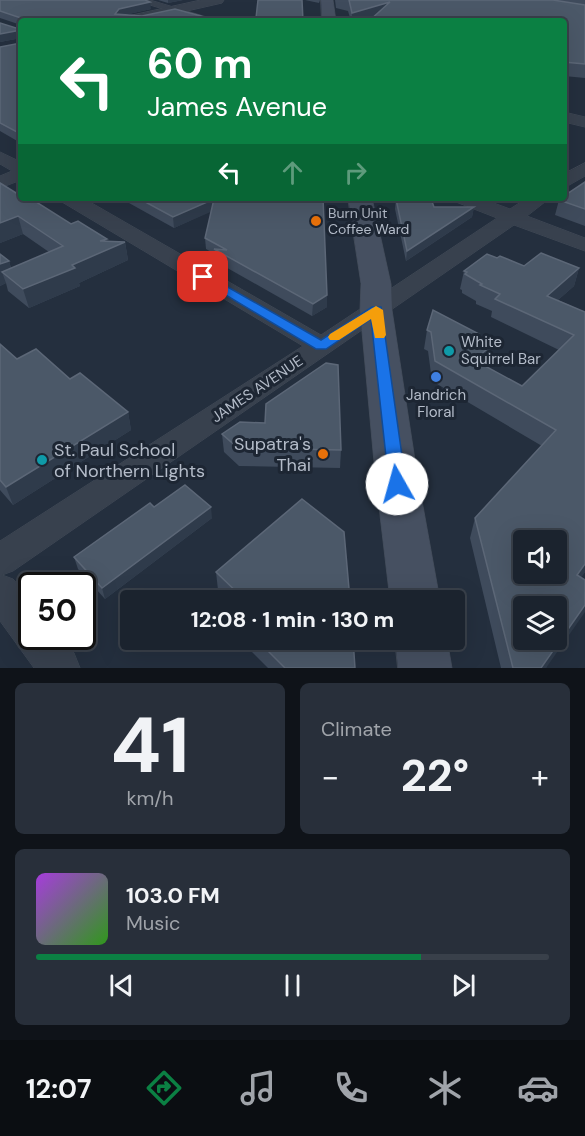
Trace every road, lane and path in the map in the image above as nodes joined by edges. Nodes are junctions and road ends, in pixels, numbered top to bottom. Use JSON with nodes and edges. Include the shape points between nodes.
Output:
{"nodes":[{"id":1,"x":139,"y":0,"type":"edge"},
{"id":2,"x":218,"y":0,"type":"edge"},
{"id":3,"x":327,"y":0,"type":"edge"},
{"id":4,"x":175,"y":10,"type":"junction"},
{"id":5,"x":139,"y":18,"type":"edge"},
{"id":6,"x":205,"y":18,"type":"edge"},
{"id":7,"x":329,"y":18,"type":"edge"},
{"id":8,"x":567,"y":118,"type":"edge"},
{"id":9,"x":585,"y":122,"type":"edge"},
{"id":10,"x":0,"y":157,"type":"edge"},
{"id":11,"x":18,"y":168,"type":"edge"},
{"id":12,"x":585,"y":168,"type":"edge"},
{"id":13,"x":18,"y":175,"type":"edge"},
{"id":14,"x":567,"y":180,"type":"edge"},
{"id":15,"x":0,"y":182,"type":"edge"},
{"id":16,"x":74,"y":201,"type":"edge"},
{"id":17,"x":361,"y":201,"type":"edge"},
{"id":18,"x":471,"y":201,"type":"edge"},
{"id":19,"x":535,"y":201,"type":"edge"},
{"id":20,"x":512,"y":216,"type":"junction"},
{"id":21,"x":585,"y":245,"type":"edge"},
{"id":22,"x":376,"y":310,"type":"junction"},
{"id":23,"x":321,"y":346,"type":"junction"},
{"id":24,"x":0,"y":560,"type":"edge"},
{"id":25,"x":414,"y":590,"type":"edge"},
{"id":26,"x":0,"y":591,"type":"edge"},
{"id":27,"x":18,"y":614,"type":"edge"},
{"id":28,"x":45,"y":650,"type":"edge"},
{"id":29,"x":423,"y":650,"type":"edge"},
{"id":30,"x":59,"y":668,"type":"edge"},
{"id":31,"x":425,"y":668,"type":"edge"}],
"edges":[{"from":1,"to":4,"type":"street"},
{"from":2,"to":4,"type":"street"},
{"from":3,"to":7,"type":"main road"},
{"from":4,"to":5,"type":"street"},
{"from":4,"to":6,"type":"street"},
{"from":8,"to":9,"type":"street"},
{"from":10,"to":11,"type":"street"},
{"from":12,"to":14,"type":"street"},
{"from":13,"to":15,"type":"street"},
{"from":16,"to":23,"type":"street"},
{"from":17,"to":22,"type":"main road","via":[[376,284]]},
{"from":18,"to":20,"type":"street"},
{"from":19,"to":20,"type":"street","name":"JAMES AVENUE"},
{"from":20,"to":21,"type":"street"},
{"from":20,"to":22,"type":"street","name":"JAMES AVENUE"},
{"from":22,"to":23,"type":"street","name":"JAMES AVENUE"},
{"from":22,"to":25,"type":"main road"},
{"from":23,"to":24,"type":"street","name":"JAMES AVENUE"},
{"from":26,"to":27,"type":"street"},
{"from":28,"to":30,"type":"street"},
{"from":29,"to":31,"type":"main road"}]}
